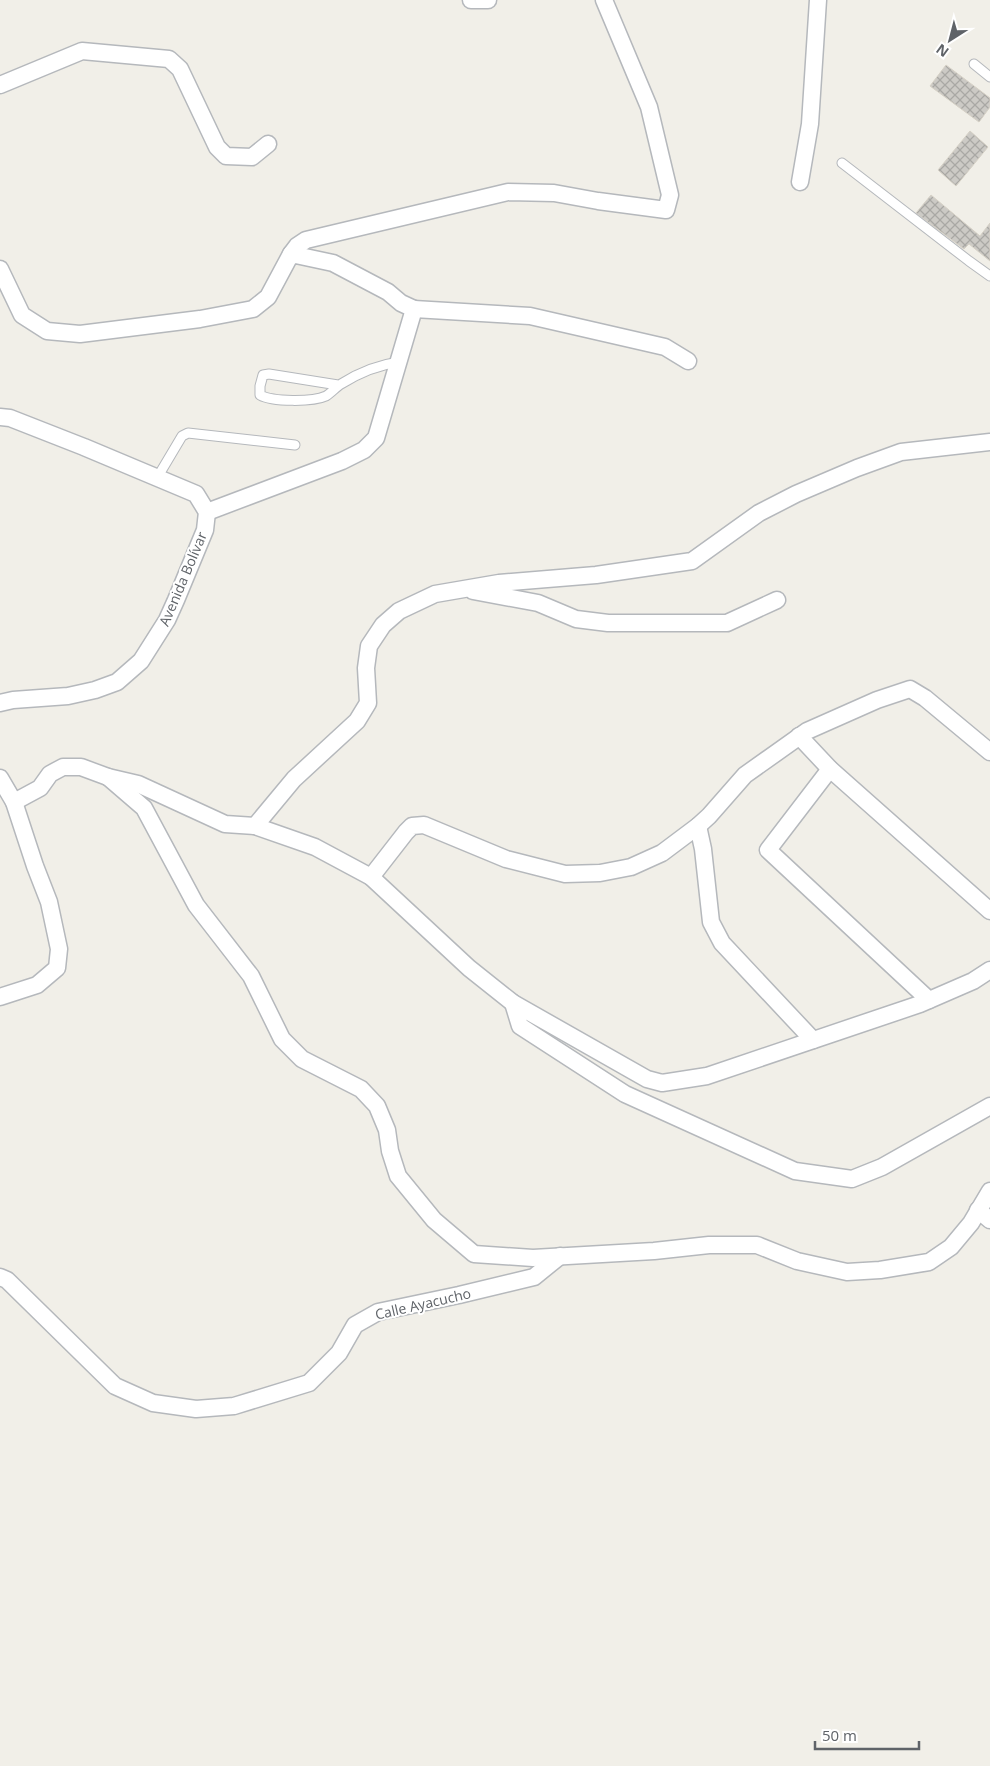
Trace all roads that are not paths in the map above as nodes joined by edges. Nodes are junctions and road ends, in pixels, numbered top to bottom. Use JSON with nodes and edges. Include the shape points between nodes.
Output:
{"nodes":[{"id":1,"x":471,"y":0,"type":"edge"},
{"id":2,"x":488,"y":0,"type":"edge"},
{"id":3,"x":604,"y":0,"type":"edge"},
{"id":4,"x":818,"y":0,"type":"edge"},
{"id":5,"x":974,"y":64,"type":"dead end"},
{"id":6,"x":990,"y":77,"type":"edge"},
{"id":7,"x":0,"y":85,"type":"edge"},
{"id":8,"x":268,"y":144,"type":"dead end"},
{"id":9,"x":842,"y":163,"type":"dead end"},
{"id":10,"x":800,"y":182,"type":"dead end"},
{"id":11,"x":292,"y":254,"type":"junction"},
{"id":12,"x":0,"y":269,"type":"edge"},
{"id":13,"x":990,"y":276,"type":"edge"},
{"id":14,"x":414,"y":309,"type":"junction"},
{"id":15,"x":688,"y":361,"type":"dead end"},
{"id":16,"x":399,"y":362,"type":"junction"},
{"id":17,"x":338,"y":385,"type":"junction"},
{"id":18,"x":0,"y":417,"type":"edge"},
{"id":19,"x":990,"y":442,"type":"edge"},
{"id":20,"x":295,"y":445,"type":"dead end"},
{"id":21,"x":157,"y":478,"type":"junction"},
{"id":22,"x":207,"y":512,"type":"junction"},
{"id":23,"x":462,"y":590,"type":"junction"},
{"id":24,"x":777,"y":600,"type":"dead end"},
{"id":25,"x":0,"y":703,"type":"edge"},
{"id":26,"x":799,"y":736,"type":"junction"},
{"id":27,"x":988,"y":747,"type":"edge"},
{"id":28,"x":830,"y":769,"type":"junction"},
{"id":29,"x":108,"y":777,"type":"junction"},
{"id":30,"x":0,"y":778,"type":"edge"},
{"id":31,"x":14,"y":802,"type":"junction"},
{"id":32,"x":255,"y":826,"type":"junction"},
{"id":33,"x":698,"y":826,"type":"junction"},
{"id":34,"x":371,"y":877,"type":"junction"},
{"id":35,"x":990,"y":911,"type":"edge"},
{"id":36,"x":990,"y":970,"type":"edge"},
{"id":37,"x":0,"y":997,"type":"edge"},
{"id":38,"x":929,"y":1000,"type":"junction"},
{"id":39,"x":513,"y":1003,"type":"junction"},
{"id":40,"x":813,"y":1040,"type":"junction"},
{"id":41,"x":990,"y":1106,"type":"edge"},
{"id":42,"x":990,"y":1191,"type":"edge"},
{"id":43,"x":984,"y":1215,"type":"edge"},
{"id":44,"x":560,"y":1256,"type":"junction"},
{"id":45,"x":0,"y":1277,"type":"edge"}],
"edges":[{"from":1,"to":2,"type":"street"},
{"from":3,"to":11,"type":"street","via":[[649,107],[670,195],[666,210],[554,192],[508,192],[306,240]]},
{"from":4,"to":10,"type":"street","via":[[810,124]]},
{"from":5,"to":6,"type":"lane"},
{"from":7,"to":8,"type":"street","via":[[82,51],[169,58],[180,69],[217,147],[226,156],[252,157]]},
{"from":9,"to":13,"type":"lane"},
{"from":11,"to":12,"type":"street","via":[[268,297],[253,309],[80,334],[47,331],[22,315]]},
{"from":11,"to":14,"type":"street","via":[[333,263]]},
{"from":14,"to":15,"type":"street","via":[[530,316],[666,347]]},
{"from":14,"to":16,"type":"street"},
{"from":16,"to":17,"type":"lane","via":[[378,365]]},
{"from":16,"to":22,"type":"street","via":[[376,438],[364,450]]},
{"from":17,"to":17,"type":"lane","via":[[326,396],[315,399],[266,398],[260,395],[263,375],[269,374]]},
{"from":18,"to":21,"type":"street","name":"Avenida Bolívar","via":[[42,430]]},
{"from":19,"to":23,"type":"street","via":[[901,452],[857,468],[759,513],[692,561]]},
{"from":20,"to":21,"type":"lane","via":[[188,433],[182,436]]},
{"from":21,"to":22,"type":"street","name":"Avenida Bolívar","via":[[196,494]]},
{"from":22,"to":25,"type":"street","name":"Avenida Bolívar","via":[[205,530],[174,606],[141,661],[117,682],[95,690]]},
{"from":23,"to":24,"type":"street","via":[[538,604],[576,619],[608,623],[727,623]]},
{"from":23,"to":32,"type":"street","via":[[435,594],[399,611],[383,625],[369,646],[366,668],[368,703],[357,721],[294,779]]},
{"from":26,"to":27,"type":"street","via":[[877,700],[910,689]]},
{"from":26,"to":28,"type":"street"},
{"from":26,"to":33,"type":"street","via":[[745,775]]},
{"from":28,"to":35,"type":"street"},
{"from":28,"to":38,"type":"street","via":[[768,850]]},
{"from":29,"to":31,"type":"street","via":[[81,767],[63,767],[50,774],[40,788]]},
{"from":29,"to":32,"type":"street","via":[[138,784],[225,824]]},
{"from":29,"to":44,"type":"street","via":[[144,808],[196,905],[251,976],[282,1039],[302,1059],[361,1089],[377,1106],[387,1130],[398,1176],[434,1220],[474,1254],[533,1258]]},
{"from":30,"to":31,"type":"street"},
{"from":31,"to":37,"type":"street","via":[[49,902],[59,948],[57,968],[38,985]]},
{"from":32,"to":34,"type":"street","via":[[315,847]]},
{"from":33,"to":34,"type":"street","via":[[662,853],[631,867],[600,873],[565,874],[506,859],[424,825],[412,826]]},
{"from":33,"to":40,"type":"street","via":[[712,922],[722,943]]},
{"from":34,"to":39,"type":"street","via":[[469,968]]},
{"from":36,"to":38,"type":"street","via":[[973,982]]},
{"from":38,"to":40,"type":"street"},
{"from":39,"to":40,"type":"street","via":[[647,1079],[662,1083],[707,1076]]},
{"from":39,"to":41,"type":"street","via":[[520,1026],[625,1094],[796,1171],[852,1179],[882,1167]]},
{"from":42,"to":43,"type":"street"},
{"from":43,"to":44,"type":"street","via":[[971,1222],[951,1247],[929,1262],[880,1270],[847,1272],[797,1261],[757,1245],[709,1245]]},
{"from":44,"to":45,"type":"street","name":"Calle Ayacucho","via":[[534,1277],[378,1312],[355,1325],[339,1353],[309,1384],[234,1406],[196,1409],[153,1403],[115,1386],[7,1280]]}]}
